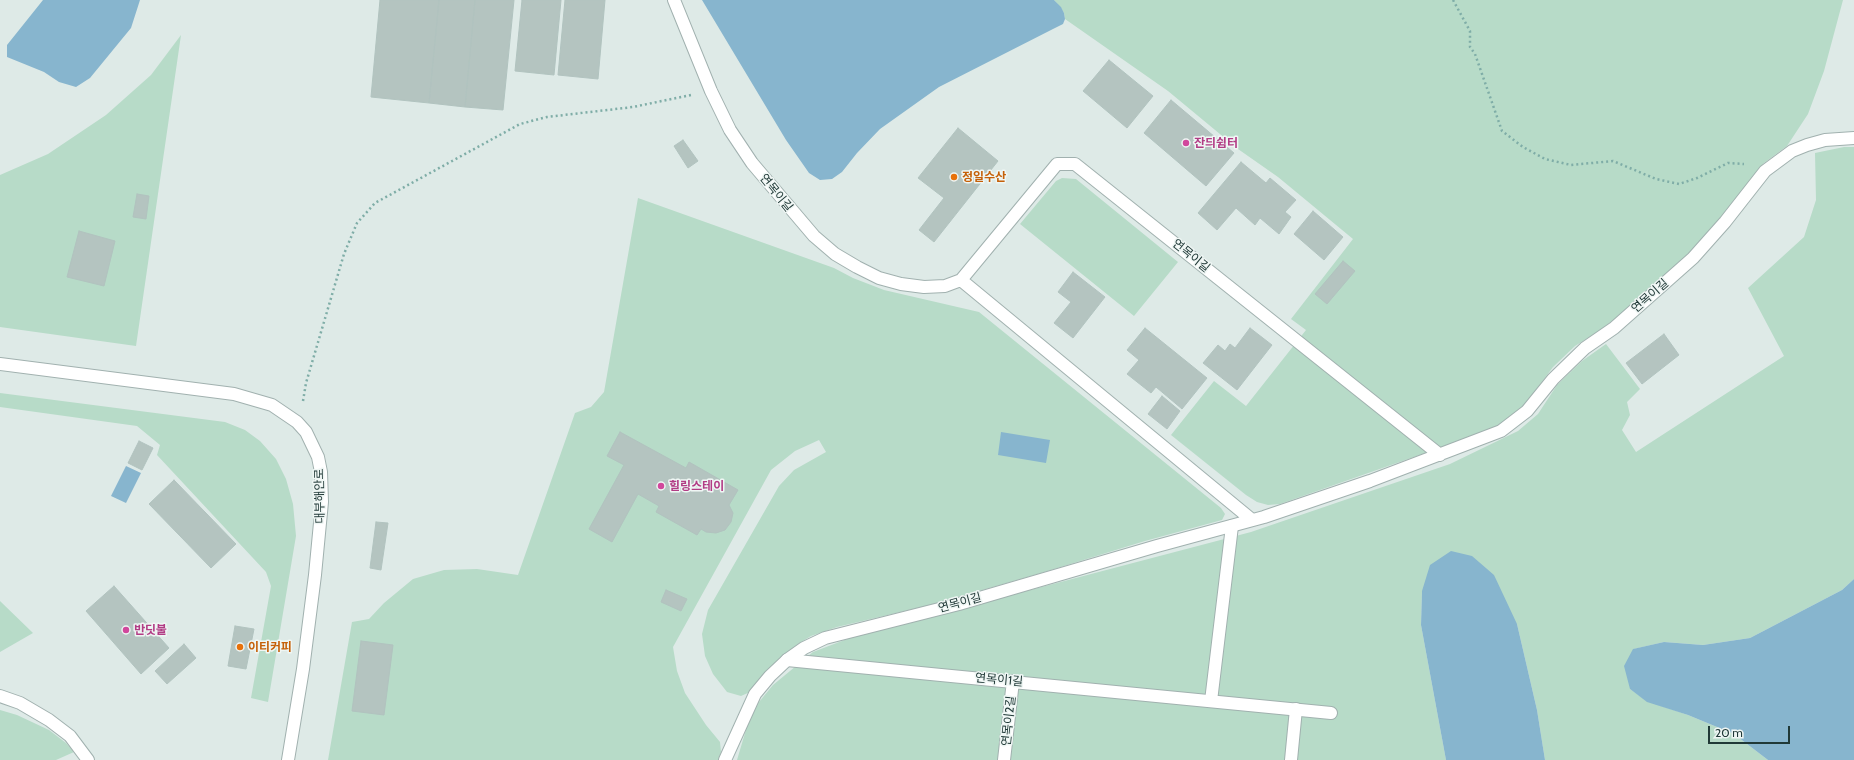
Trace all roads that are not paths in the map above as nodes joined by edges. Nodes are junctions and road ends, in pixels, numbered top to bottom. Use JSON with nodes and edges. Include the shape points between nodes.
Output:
{"nodes":[{"id":1,"x":674,"y":0,"type":"edge"},
{"id":2,"x":1854,"y":138,"type":"edge"},
{"id":3,"x":961,"y":280,"type":"junction"},
{"id":4,"x":0,"y":364,"type":"edge"},
{"id":5,"x":1440,"y":455,"type":"junction"},
{"id":6,"x":1252,"y":520,"type":"junction"},
{"id":7,"x":1232,"y":526,"type":"junction"},
{"id":8,"x":787,"y":660,"type":"junction"},
{"id":9,"x":1013,"y":682,"type":"junction"},
{"id":10,"x":0,"y":696,"type":"edge"},
{"id":11,"x":1211,"y":701,"type":"junction"},
{"id":12,"x":1296,"y":709,"type":"junction"},
{"id":13,"x":1332,"y":712,"type":"dead end"},
{"id":14,"x":88,"y":760,"type":"edge"},
{"id":15,"x":288,"y":760,"type":"edge"},
{"id":16,"x":725,"y":760,"type":"edge"},
{"id":17,"x":1004,"y":760,"type":"edge"},
{"id":18,"x":1291,"y":760,"type":"edge"}],
"edges":[{"from":1,"to":3,"type":"street","name":"연목이길","via":[[711,91],[730,130],[752,163],[814,236],[835,254],[879,278],[924,287],[945,286]]},
{"from":2,"to":5,"type":"street","name":"연목이길","via":[[1825,140],[1807,145],[1792,151],[1765,170],[1693,258],[1614,328],[1565,366],[1527,411],[1501,431]]},
{"from":3,"to":5,"type":"street","name":"연목이길","via":[[1057,164],[1076,164]]},
{"from":3,"to":6,"type":"street"},
{"from":4,"to":15,"type":"street","name":"대부해안로","via":[[234,394],[272,405],[291,417],[306,432],[322,472],[322,502],[315,575]]},
{"from":5,"to":6,"type":"street","name":"연목이길"},
{"from":6,"to":7,"type":"street","name":"연목이길"},
{"from":7,"to":8,"type":"street","name":"연목이길","via":[[959,604],[825,638]]},
{"from":7,"to":11,"type":"street"},
{"from":8,"to":9,"type":"street","name":"연목이1길"},
{"from":8,"to":16,"type":"street","name":"연목이길","via":[[755,694]]},
{"from":9,"to":11,"type":"street","name":"연목이1길"},
{"from":9,"to":17,"type":"street","name":"연목이2길"},
{"from":10,"to":14,"type":"street","via":[[20,703],[49,720],[70,736]]},
{"from":11,"to":12,"type":"street","name":"연목이1길"},
{"from":12,"to":13,"type":"street","name":"연목이1길"},
{"from":12,"to":18,"type":"street"}]}
